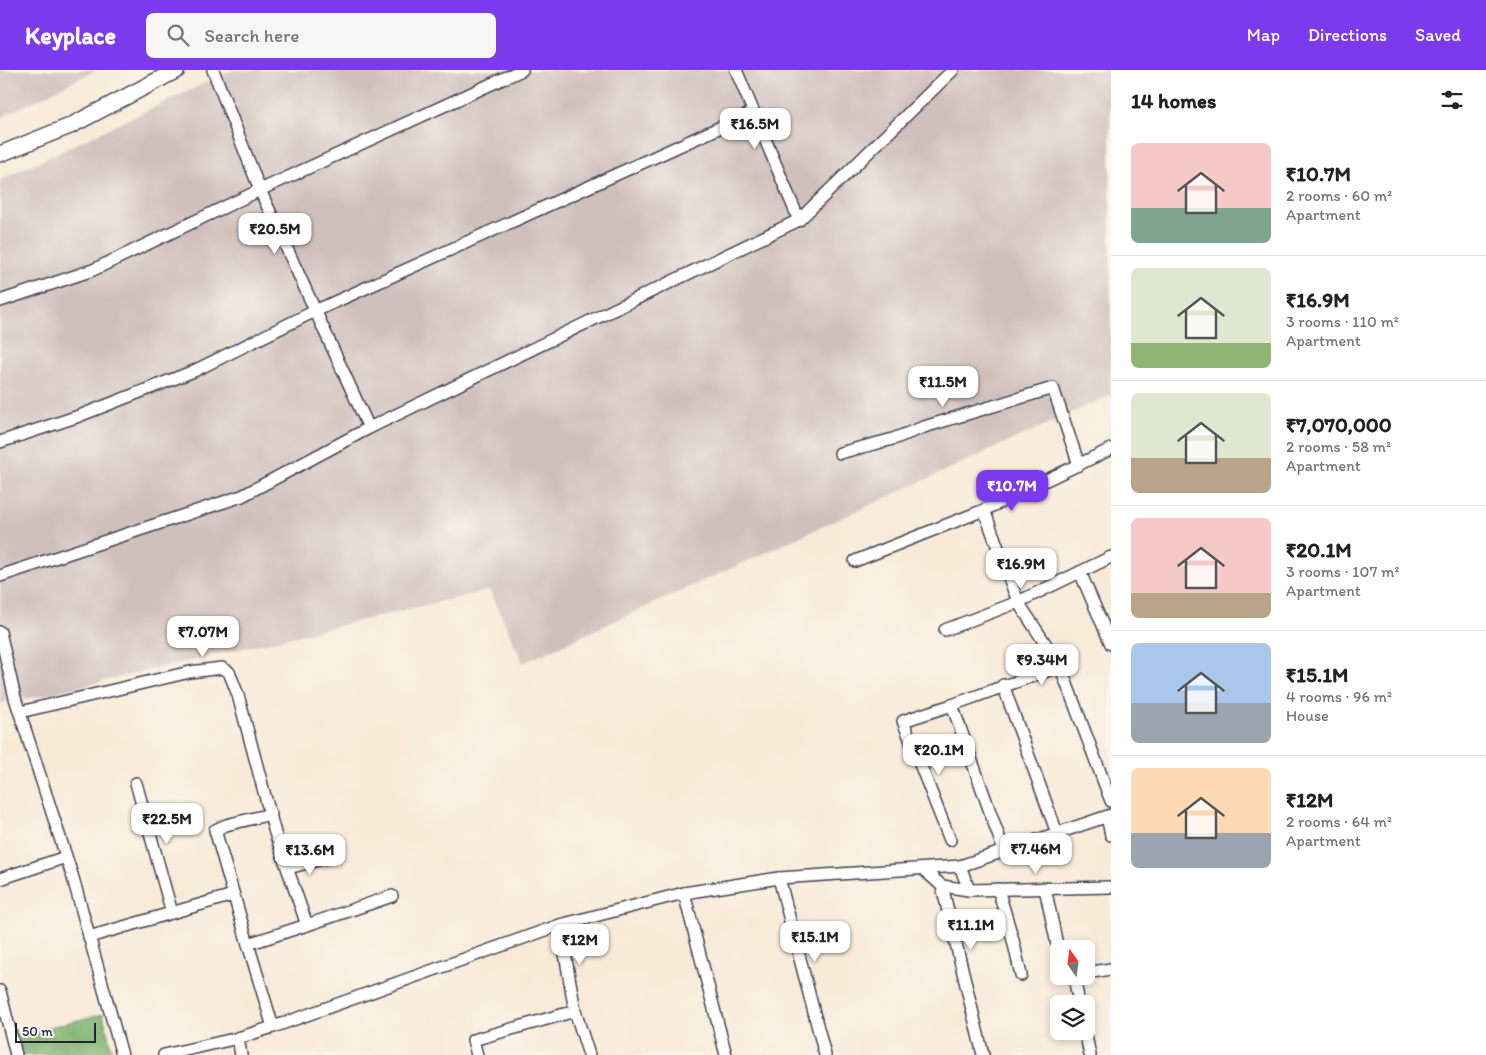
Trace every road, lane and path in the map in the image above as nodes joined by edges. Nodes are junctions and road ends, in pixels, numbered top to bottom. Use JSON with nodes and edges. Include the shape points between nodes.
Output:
{"nodes":[{"id":1,"x":177,"y":70,"type":"edge"},
{"id":2,"x":213,"y":70,"type":"edge"},
{"id":3,"x":522,"y":70,"type":"edge"},
{"id":4,"x":736,"y":70,"type":"edge"},
{"id":5,"x":953,"y":70,"type":"edge"},
{"id":6,"x":754,"y":112,"type":"junction"},
{"id":7,"x":0,"y":154,"type":"edge"},
{"id":8,"x":260,"y":190,"type":"junction"},
{"id":9,"x":799,"y":220,"type":"junction"},
{"id":10,"x":0,"y":301,"type":"edge"},
{"id":11,"x":315,"y":311,"type":"junction"},
{"id":12,"x":369,"y":428,"type":"junction"},
{"id":13,"x":0,"y":442,"type":"edge"},
{"id":14,"x":1111,"y":449,"type":"edge"},
{"id":15,"x":840,"y":454,"type":"dead end"},
{"id":16,"x":1079,"y":465,"type":"junction"},
{"id":17,"x":984,"y":510,"type":"junction"},
{"id":18,"x":1111,"y":556,"type":"edge"},
{"id":19,"x":855,"y":561,"type":"dead end"},
{"id":20,"x":1080,"y":572,"type":"junction"},
{"id":21,"x":0,"y":576,"type":"edge"},
{"id":22,"x":1018,"y":602,"type":"junction"},
{"id":23,"x":945,"y":630,"type":"dead end"},
{"id":24,"x":0,"y":632,"type":"edge"},
{"id":25,"x":1111,"y":644,"type":"edge"},
{"id":26,"x":1060,"y":666,"type":"junction"},
{"id":27,"x":1003,"y":685,"type":"junction"},
{"id":28,"x":952,"y":704,"type":"junction"},
{"id":29,"x":20,"y":712,"type":"junction"},
{"id":30,"x":136,"y":783,"type":"dead end"},
{"id":31,"x":1111,"y":801,"type":"edge"},
{"id":32,"x":271,"y":814,"type":"junction"},
{"id":33,"x":1109,"y":816,"type":"edge"},
{"id":34,"x":1057,"y":834,"type":"junction"},
{"id":35,"x":1111,"y":835,"type":"edge"},
{"id":36,"x":950,"y":840,"type":"dead end"},
{"id":37,"x":1004,"y":851,"type":"junction"},
{"id":38,"x":66,"y":857,"type":"junction"},
{"id":39,"x":326,"y":858,"type":"dead end"},
{"id":40,"x":960,"y":866,"type":"junction"},
{"id":41,"x":288,"y":868,"type":"junction"},
{"id":42,"x":924,"y":869,"type":"junction"},
{"id":43,"x":780,"y":878,"type":"junction"},
{"id":44,"x":0,"y":879,"type":"edge"},
{"id":45,"x":942,"y":886,"type":"junction"},
{"id":46,"x":1111,"y":887,"type":"edge"},
{"id":47,"x":1045,"y":888,"type":"junction"},
{"id":48,"x":998,"y":889,"type":"junction"},
{"id":49,"x":969,"y":890,"type":"junction"},
{"id":50,"x":684,"y":893,"type":"junction"},
{"id":51,"x":234,"y":895,"type":"junction"},
{"id":52,"x":392,"y":896,"type":"dead end"},
{"id":53,"x":172,"y":913,"type":"junction"},
{"id":54,"x":306,"y":925,"type":"junction"},
{"id":55,"x":560,"y":925,"type":"junction"},
{"id":56,"x":89,"y":938,"type":"junction"},
{"id":57,"x":1056,"y":940,"type":"edge"},
{"id":58,"x":248,"y":944,"type":"junction"},
{"id":59,"x":1111,"y":969,"type":"edge"},
{"id":60,"x":1095,"y":972,"type":"edge"},
{"id":61,"x":1021,"y":975,"type":"dead end"},
{"id":62,"x":0,"y":991,"type":"edge"},
{"id":63,"x":575,"y":1011,"type":"junction"},
{"id":64,"x":273,"y":1027,"type":"junction"},
{"id":65,"x":238,"y":1038,"type":"junction"},
{"id":66,"x":1087,"y":1040,"type":"edge"},
{"id":67,"x":16,"y":1055,"type":"edge"},
{"id":68,"x":122,"y":1055,"type":"edge"},
{"id":69,"x":164,"y":1055,"type":"edge"},
{"id":70,"x":241,"y":1055,"type":"edge"},
{"id":71,"x":477,"y":1055,"type":"edge"},
{"id":72,"x":589,"y":1055,"type":"edge"},
{"id":73,"x":726,"y":1055,"type":"edge"},
{"id":74,"x":825,"y":1055,"type":"edge"},
{"id":75,"x":983,"y":1055,"type":"edge"},
{"id":76,"x":1090,"y":1055,"type":"edge"}],
"edges":[{"from":1,"to":7,"type":"main road","via":[[70,126]]},
{"from":2,"to":8,"type":"street"},
{"from":3,"to":8,"type":"street"},
{"from":4,"to":6,"type":"street"},
{"from":5,"to":9,"type":"street"},
{"from":6,"to":9,"type":"street"},
{"from":6,"to":11,"type":"street"},
{"from":8,"to":10,"type":"street","via":[[93,270]]},
{"from":8,"to":11,"type":"street"},
{"from":9,"to":12,"type":"street"},
{"from":11,"to":12,"type":"street"},
{"from":11,"to":13,"type":"street","via":[[194,371],[79,416]]},
{"from":12,"to":21,"type":"street","via":[[242,496]]},
{"from":14,"to":16,"type":"street"},
{"from":15,"to":16,"type":"street","via":[[1053,388]]},
{"from":16,"to":17,"type":"street"},
{"from":17,"to":19,"type":"street"},
{"from":17,"to":22,"type":"street"},
{"from":18,"to":20,"type":"street"},
{"from":20,"to":22,"type":"street"},
{"from":20,"to":25,"type":"street"},
{"from":22,"to":23,"type":"street"},
{"from":22,"to":26,"type":"street"},
{"from":24,"to":29,"type":"street"},
{"from":26,"to":27,"type":"street"},
{"from":26,"to":31,"type":"street"},
{"from":27,"to":28,"type":"street"},
{"from":27,"to":34,"type":"street"},
{"from":28,"to":36,"type":"street","via":[[903,721]]},
{"from":28,"to":37,"type":"street"},
{"from":29,"to":32,"type":"street","via":[[190,672],[222,668],[229,672],[238,695]]},
{"from":29,"to":38,"type":"street"},
{"from":30,"to":53,"type":"street"},
{"from":32,"to":41,"type":"street"},
{"from":32,"to":51,"type":"street","via":[[216,830]]},
{"from":33,"to":34,"type":"street"},
{"from":33,"to":35,"type":"street"},
{"from":34,"to":37,"type":"street"},
{"from":37,"to":40,"type":"street"},
{"from":38,"to":44,"type":"street"},
{"from":38,"to":56,"type":"street"},
{"from":39,"to":41,"type":"street"},
{"from":40,"to":42,"type":"street"},
{"from":40,"to":49,"type":"street"},
{"from":41,"to":54,"type":"street"},
{"from":42,"to":43,"type":"street"},
{"from":42,"to":45,"type":"street"},
{"from":43,"to":50,"type":"street"},
{"from":43,"to":74,"type":"street"},
{"from":45,"to":49,"type":"street"},
{"from":45,"to":75,"type":"street"},
{"from":46,"to":47,"type":"street"},
{"from":47,"to":48,"type":"street"},
{"from":47,"to":57,"type":"street"},
{"from":48,"to":49,"type":"street"},
{"from":48,"to":61,"type":"street"},
{"from":50,"to":55,"type":"street"},
{"from":50,"to":73,"type":"street"},
{"from":51,"to":53,"type":"street"},
{"from":51,"to":58,"type":"street"},
{"from":52,"to":54,"type":"street"},
{"from":53,"to":56,"type":"street"},
{"from":54,"to":58,"type":"street"},
{"from":55,"to":63,"type":"street"},
{"from":55,"to":64,"type":"street"},
{"from":56,"to":68,"type":"street"},
{"from":58,"to":64,"type":"street"},
{"from":59,"to":60,"type":"street"},
{"from":62,"to":67,"type":"street"},
{"from":63,"to":71,"type":"street","via":[[473,1040]]},
{"from":63,"to":72,"type":"street"},
{"from":64,"to":65,"type":"street"},
{"from":65,"to":69,"type":"street"},
{"from":65,"to":70,"type":"street"},
{"from":66,"to":76,"type":"street"}]}
